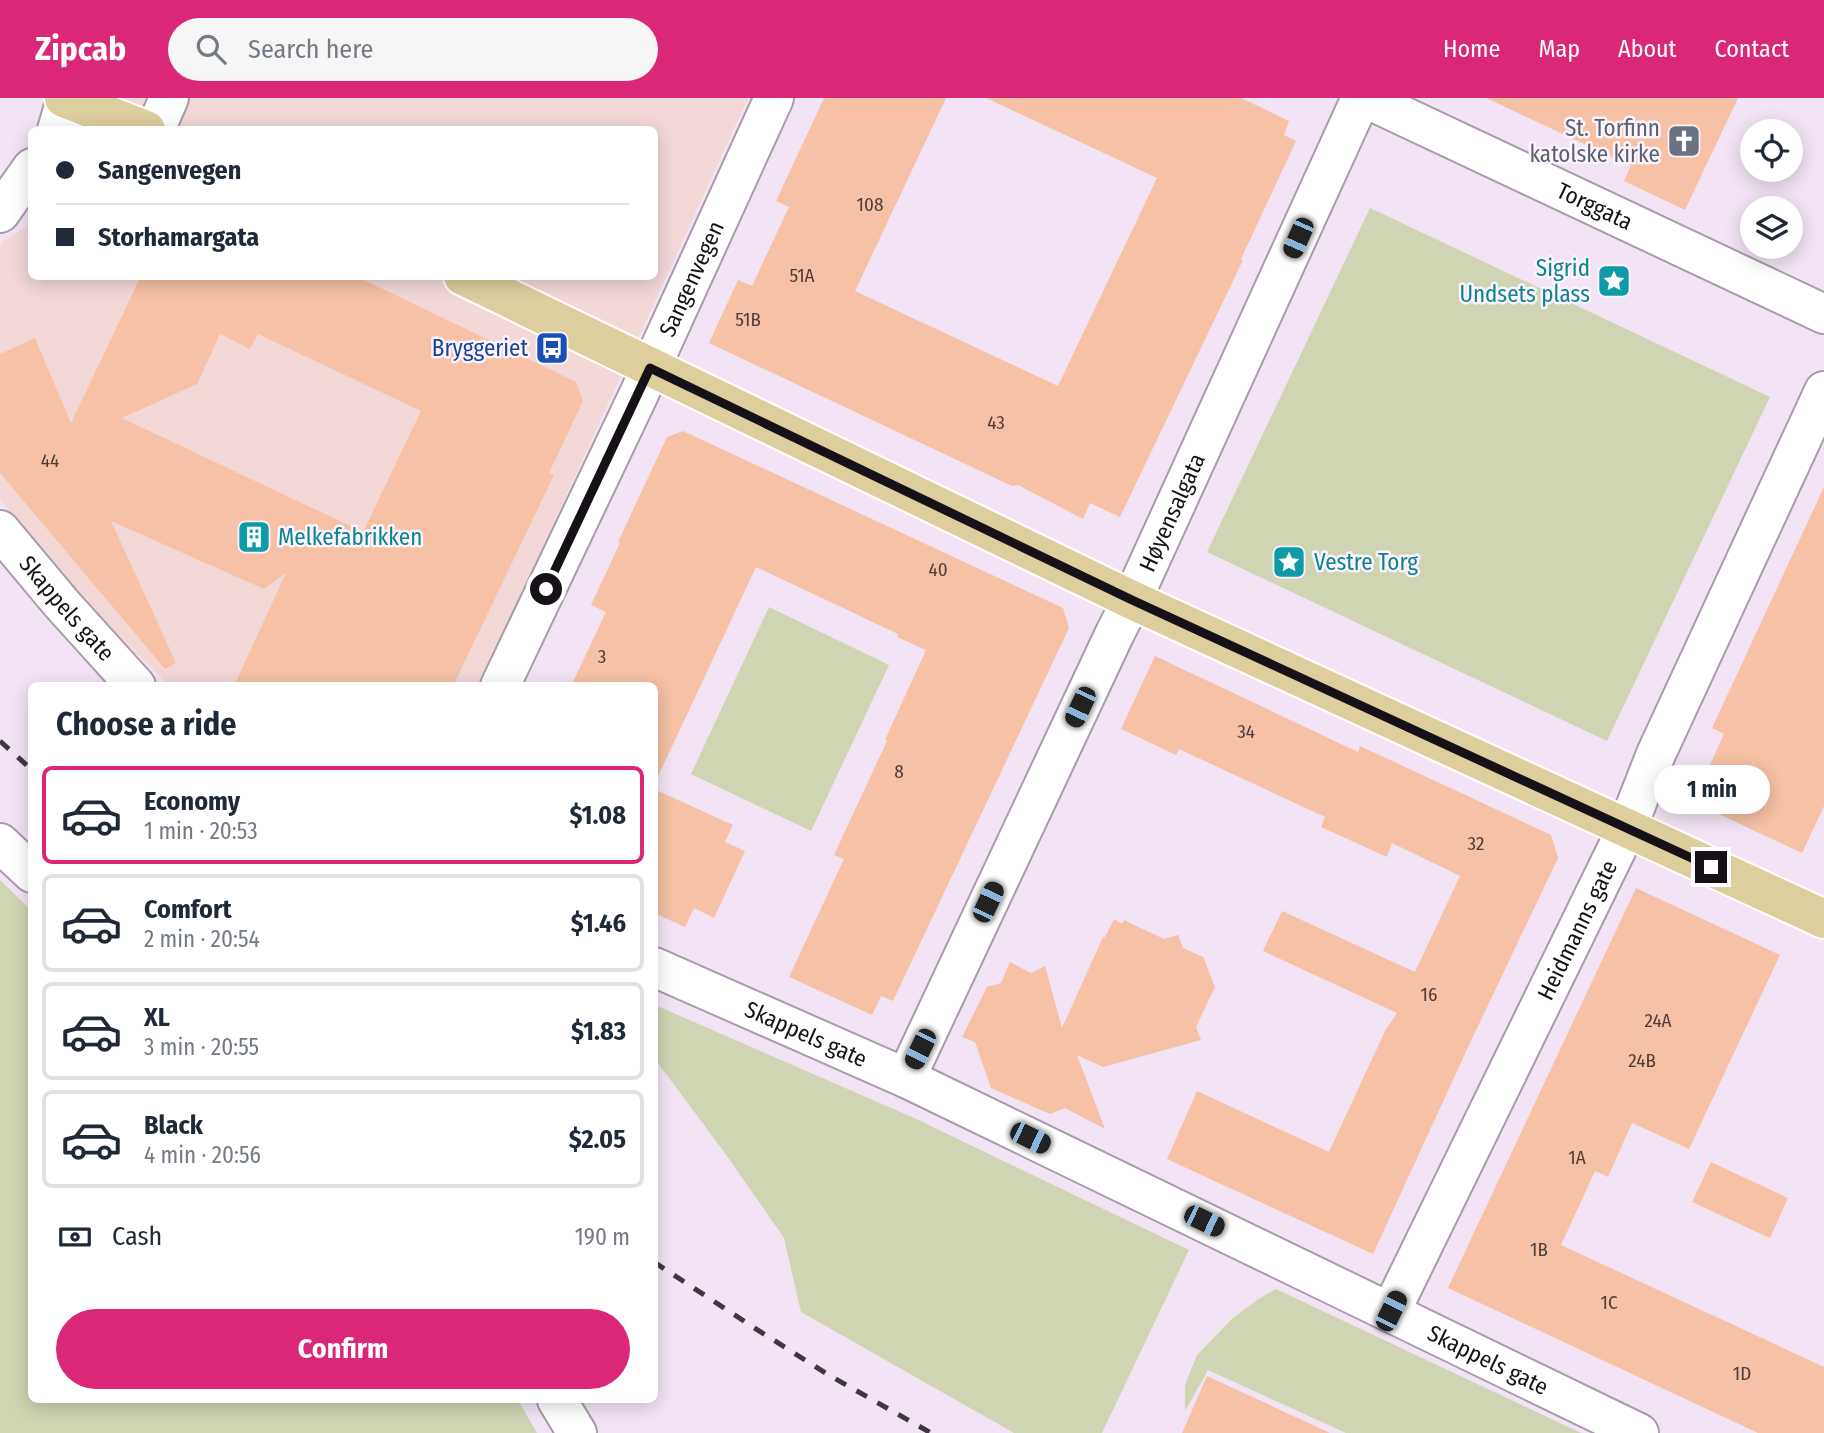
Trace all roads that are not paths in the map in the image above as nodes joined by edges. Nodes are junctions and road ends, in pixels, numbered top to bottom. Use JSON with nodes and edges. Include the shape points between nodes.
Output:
{"nodes":[{"id":1,"x":65,"y":98,"type":"edge"},
{"id":2,"x":169,"y":98,"type":"edge"},
{"id":3,"x":774,"y":98,"type":"edge"},
{"id":4,"x":1363,"y":98,"type":"edge"},
{"id":5,"x":58,"y":126,"type":"edge"},
{"id":6,"x":136,"y":126,"type":"edge"},
{"id":7,"x":157,"y":126,"type":"edge"},
{"id":8,"x":28,"y":174,"type":"edge"},
{"id":9,"x":0,"y":213,"type":"edge"},
{"id":10,"x":471,"y":280,"type":"edge"},
{"id":11,"x":1824,"y":314,"type":"edge"},
{"id":12,"x":650,"y":368,"type":"junction"},
{"id":13,"x":1824,"y":391,"type":"edge"},
{"id":14,"x":0,"y":530,"type":"edge"},
{"id":15,"x":1132,"y":600,"type":"junction"},
{"id":16,"x":132,"y":682,"type":"edge"},
{"id":17,"x":502,"y":682,"type":"edge"},
{"id":18,"x":1627,"y":828,"type":"junction"},
{"id":19,"x":0,"y":843,"type":"edge"},
{"id":20,"x":28,"y":869,"type":"edge"},
{"id":21,"x":1824,"y":919,"type":"edge"},
{"id":22,"x":658,"y":969,"type":"edge"},
{"id":23,"x":906,"y":1077,"type":"junction"},
{"id":24,"x":1391,"y":1311,"type":"junction"},
{"id":25,"x":559,"y":1403,"type":"edge"},
{"id":26,"x":576,"y":1433,"type":"edge"},
{"id":27,"x":1639,"y":1433,"type":"edge"}],
"edges":[{"from":1,"to":5,"type":"street"},
{"from":1,"to":6,"type":"main road"},
{"from":2,"to":7,"type":"street"},
{"from":3,"to":12,"type":"street","name":"Sangenvegen"},
{"from":4,"to":11,"type":"street","name":"Torggata"},
{"from":4,"to":15,"type":"street","name":"Høyensalgata"},
{"from":8,"to":9,"type":"street"},
{"from":10,"to":12,"type":"main road"},
{"from":12,"to":15,"type":"main road"},
{"from":12,"to":17,"type":"street","name":"Sangenvegen"},
{"from":13,"to":18,"type":"street","name":"Heidmanns gate","via":[[1656,754]]},
{"from":14,"to":16,"type":"street","name":"Skappels gate"},
{"from":15,"to":18,"type":"main road"},
{"from":15,"to":23,"type":"street","name":"Høyensalgata"},
{"from":18,"to":21,"type":"main road"},
{"from":18,"to":24,"type":"street","name":"Heidmanns gate"},
{"from":19,"to":20,"type":"street"},
{"from":22,"to":23,"type":"street","name":"Skappels gate"},
{"from":23,"to":24,"type":"street","name":"Skappels gate"},
{"from":24,"to":27,"type":"street","name":"Skappels gate"},
{"from":25,"to":26,"type":"street"}]}
